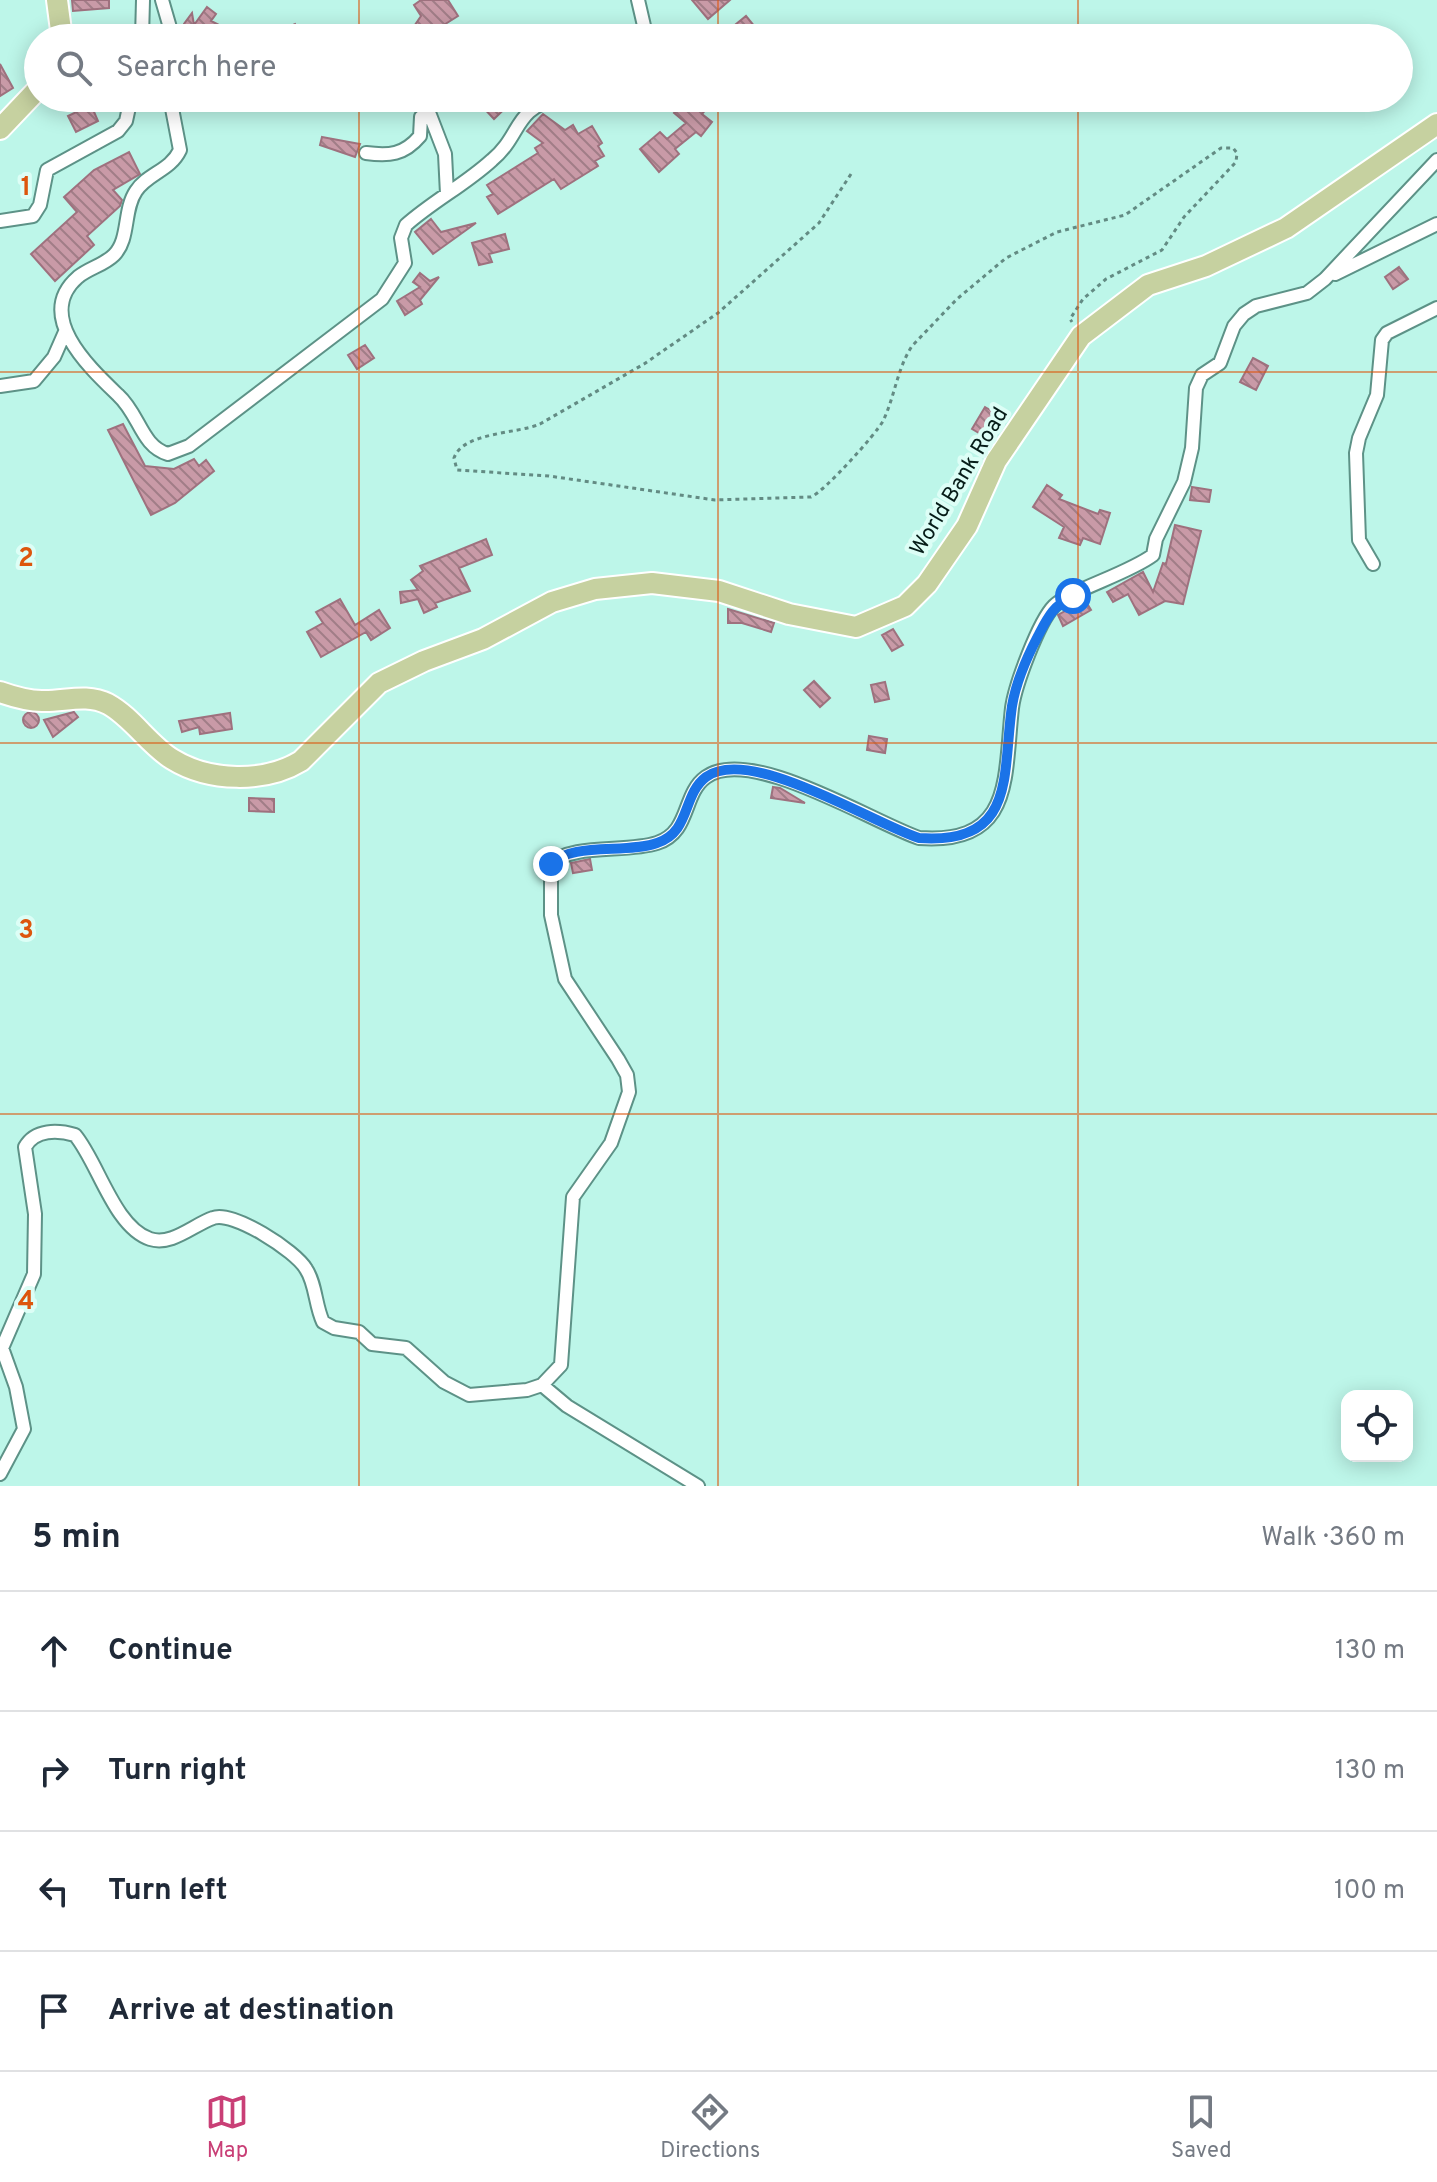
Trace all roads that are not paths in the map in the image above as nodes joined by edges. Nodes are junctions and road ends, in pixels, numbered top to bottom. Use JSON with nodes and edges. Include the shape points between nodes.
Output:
{"nodes":[{"id":1,"x":57,"y":0,"type":"edge"},
{"id":2,"x":143,"y":0,"type":"edge"},
{"id":3,"x":162,"y":0,"type":"edge"},
{"id":4,"x":638,"y":0,"type":"edge"},
{"id":5,"x":60,"y":24,"type":"edge"},
{"id":6,"x":142,"y":24,"type":"edge"},
{"id":7,"x":169,"y":24,"type":"edge"},
{"id":8,"x":644,"y":24,"type":"edge"},
{"id":9,"x":24,"y":104,"type":"edge"},
{"id":10,"x":128,"y":112,"type":"edge"},
{"id":11,"x":173,"y":112,"type":"edge"},
{"id":12,"x":526,"y":112,"type":"edge"},
{"id":13,"x":424,"y":114,"type":"joint"},
{"id":14,"x":1437,"y":124,"type":"edge"},
{"id":15,"x":0,"y":129,"type":"edge"},
{"id":16,"x":366,"y":153,"type":"dead end"},
{"id":17,"x":1437,"y":160,"type":"edge"},
{"id":18,"x":447,"y":194,"type":"junction"},
{"id":19,"x":0,"y":221,"type":"edge"},
{"id":20,"x":1437,"y":224,"type":"edge"},
{"id":21,"x":1325,"y":279,"type":"junction"},
{"id":22,"x":1437,"y":308,"type":"edge"},
{"id":23,"x":65,"y":332,"type":"junction"},
{"id":24,"x":0,"y":386,"type":"edge"},
{"id":25,"x":1373,"y":564,"type":"dead end"},
{"id":26,"x":0,"y":692,"type":"edge"},
{"id":27,"x":542,"y":1385,"type":"junction"},
{"id":28,"x":0,"y":1474,"type":"edge"},
{"id":29,"x":698,"y":1486,"type":"edge"}],
"edges":[{"from":1,"to":5,"type":"main road"},
{"from":2,"to":6,"type":"street"},
{"from":3,"to":7,"type":"street"},
{"from":4,"to":8,"type":"street"},
{"from":9,"to":15,"type":"main road"},
{"from":10,"to":19,"type":"street","via":[[118,131],[47,170],[33,216]]},
{"from":11,"to":23,"type":"street","via":[[180,150],[167,169],[134,194],[114,255],[69,287]]},
{"from":12,"to":18,"type":"street","via":[[493,160]]},
{"from":13,"to":16,"type":"street","via":[[420,136],[404,151],[390,156]]},
{"from":13,"to":18,"type":"street","via":[[434,122],[445,154]]},
{"from":14,"to":26,"type":"main road","name":"World Bank Road","via":[[1286,228],[1206,266],[1148,285],[1081,336],[996,461],[967,526],[927,584],[905,606],[856,627],[789,614],[719,591],[652,583],[595,589],[552,602],[483,639],[379,683],[286,770],[228,778],[171,758],[109,704],[89,697],[23,700]]},
{"from":17,"to":21,"type":"street"},
{"from":18,"to":23,"type":"street","via":[[406,225],[401,238],[405,263],[382,299],[177,452],[156,450],[148,443],[133,409],[72,347]]},
{"from":20,"to":21,"type":"street"},
{"from":21,"to":27,"type":"street","via":[[1307,293],[1244,314],[1220,363],[1202,375],[1184,482],[1153,555],[1055,605],[1028,655],[1012,705],[1008,772],[998,805],[976,830],[919,838],[770,773],[726,770],[696,787],[685,819],[668,839],[621,850],[565,854],[551,864],[551,915],[565,979],[618,1059],[629,1092],[611,1143],[576,1189],[565,1351],[561,1365]]},
{"from":22,"to":25,"type":"street","via":[[1382,340],[1377,395],[1356,453],[1359,540]]},
{"from":23,"to":24,"type":"street","via":[[54,357],[34,381]]},
{"from":27,"to":28,"type":"street","via":[[469,1395],[444,1382],[406,1348],[372,1344],[359,1332],[334,1328],[323,1322],[310,1275],[295,1255],[230,1216],[214,1217],[164,1240],[150,1239],[127,1222],[75,1135],[47,1132],[25,1147],[35,1214],[34,1274],[2,1348],[24,1429]]},
{"from":27,"to":29,"type":"street","via":[[567,1406]]}]}
